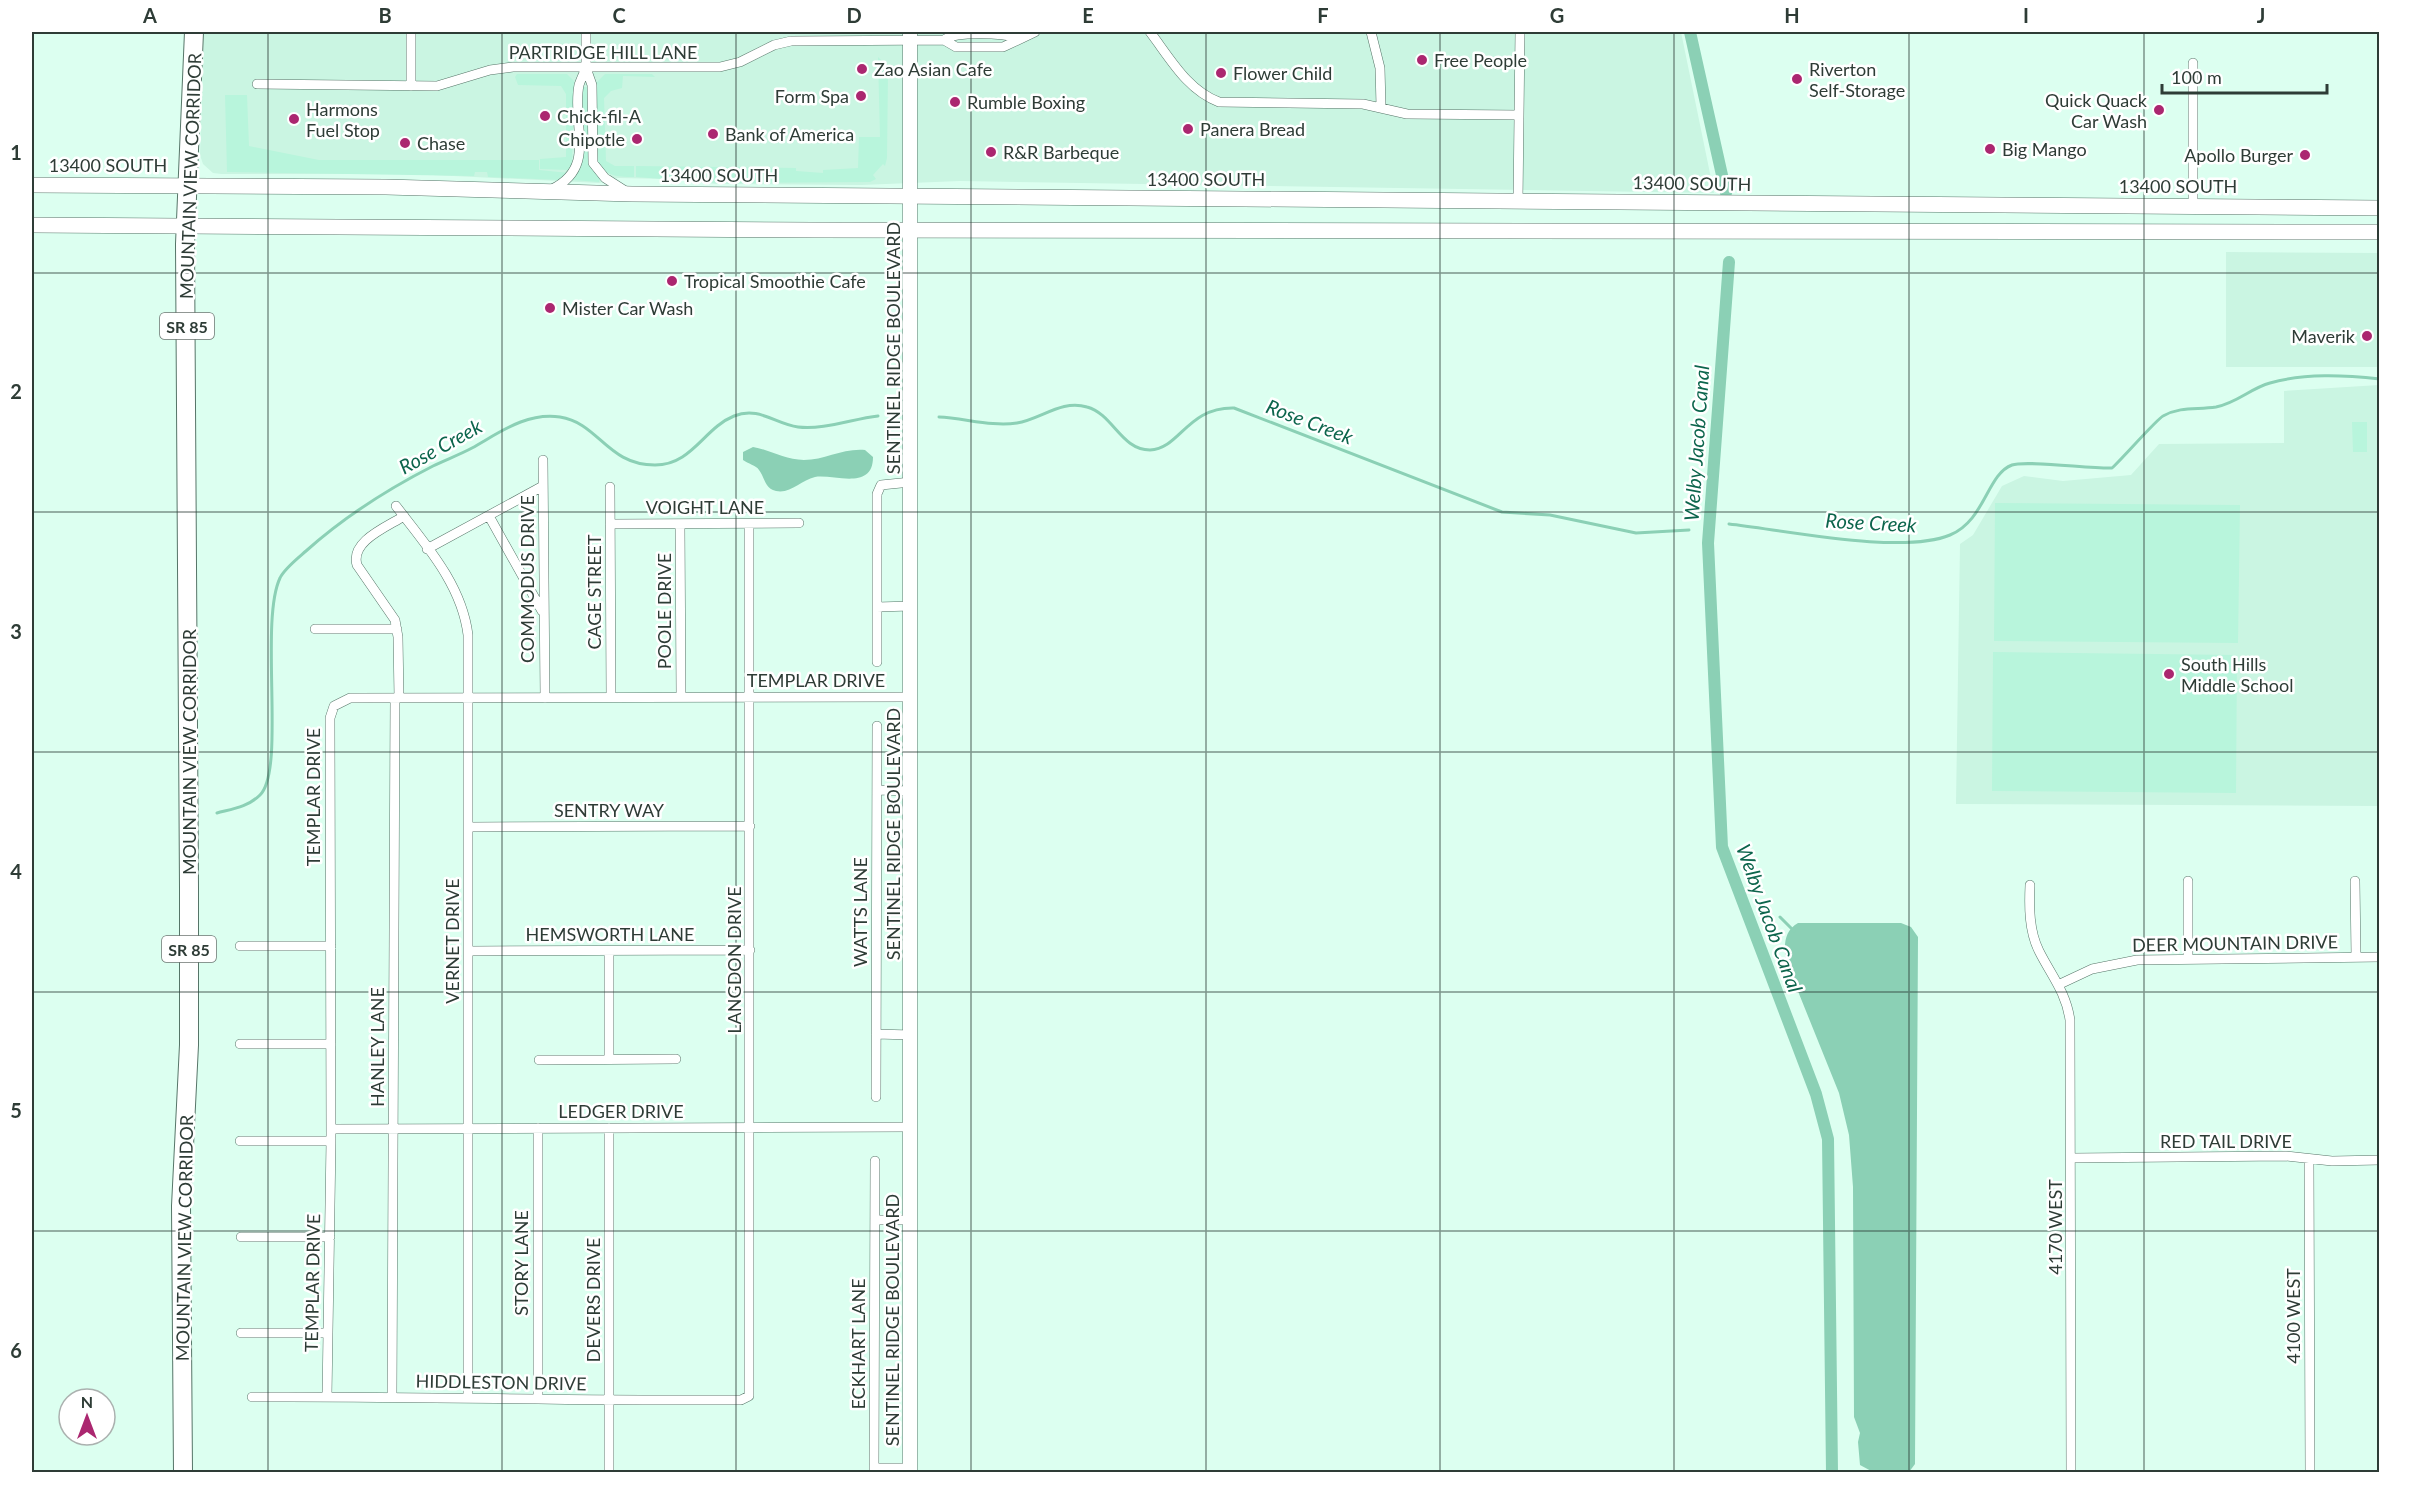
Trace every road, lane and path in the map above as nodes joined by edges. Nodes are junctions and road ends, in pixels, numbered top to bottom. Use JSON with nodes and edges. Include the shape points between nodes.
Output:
{"nodes":[{"id":1,"x":194,"y":32,"type":"edge"},
{"id":2,"x":411,"y":32,"type":"edge"},
{"id":3,"x":586,"y":32,"type":"edge"},
{"id":4,"x":1035,"y":32,"type":"edge"},
{"id":5,"x":1150,"y":32,"type":"edge"},
{"id":6,"x":1371,"y":32,"type":"edge"},
{"id":7,"x":1520,"y":32,"type":"edge"},
{"id":8,"x":910,"y":36,"type":"edge"},
{"id":9,"x":2193,"y":63,"type":"dead end"},
{"id":10,"x":586,"y":68,"type":"junction"},
{"id":11,"x":257,"y":84,"type":"dead end"},
{"id":12,"x":411,"y":86,"type":"junction"},
{"id":13,"x":1381,"y":106,"type":"junction"},
{"id":14,"x":1519,"y":116,"type":"junction"},
{"id":15,"x":32,"y":185,"type":"edge"},
{"id":16,"x":188,"y":185,"type":"junction"},
{"id":17,"x":543,"y":193,"type":"junction"},
{"id":18,"x":632,"y":194,"type":"junction"},
{"id":19,"x":911,"y":195,"type":"junction"},
{"id":20,"x":1518,"y":201,"type":"junction"},
{"id":21,"x":2193,"y":206,"type":"junction"},
{"id":22,"x":2379,"y":208,"type":"edge"},
{"id":23,"x":32,"y":225,"type":"edge"},
{"id":24,"x":186,"y":226,"type":"junction"},
{"id":25,"x":911,"y":230,"type":"junction"},
{"id":26,"x":2379,"y":232,"type":"edge"},
{"id":27,"x":543,"y":460,"type":"dead end"},
{"id":28,"x":911,"y":482,"type":"junction"},
{"id":29,"x":543,"y":486,"type":"junction"},
{"id":30,"x":610,"y":487,"type":"dead end"},
{"id":31,"x":396,"y":506,"type":"dead end"},
{"id":32,"x":404,"y":516,"type":"junction"},
{"id":33,"x":489,"y":516,"type":"junction"},
{"id":34,"x":610,"y":524,"type":"junction"},
{"id":35,"x":680,"y":524,"type":"junction"},
{"id":36,"x":749,"y":524,"type":"junction"},
{"id":37,"x":799,"y":524,"type":"dead end"},
{"id":38,"x":427,"y":549,"type":"junction"},
{"id":39,"x":911,"y":606,"type":"junction"},
{"id":40,"x":877,"y":607,"type":"junction"},
{"id":41,"x":544,"y":613,"type":"junction"},
{"id":42,"x":315,"y":629,"type":"dead end"},
{"id":43,"x":397,"y":629,"type":"junction"},
{"id":44,"x":877,"y":662,"type":"dead end"},
{"id":45,"x":611,"y":697,"type":"junction"},
{"id":46,"x":681,"y":697,"type":"junction"},
{"id":47,"x":750,"y":697,"type":"junction"},
{"id":48,"x":911,"y":697,"type":"junction"},
{"id":49,"x":397,"y":698,"type":"junction"},
{"id":50,"x":468,"y":698,"type":"junction"},
{"id":51,"x":544,"y":698,"type":"junction"},
{"id":52,"x":876,"y":726,"type":"dead end"},
{"id":53,"x":876,"y":790,"type":"junction"},
{"id":54,"x":911,"y":791,"type":"junction"},
{"id":55,"x":750,"y":826,"type":"junction"},
{"id":56,"x":469,"y":827,"type":"junction"},
{"id":57,"x":2188,"y":881,"type":"dead end"},
{"id":58,"x":2355,"y":881,"type":"dead end"},
{"id":59,"x":2030,"y":885,"type":"dead end"},
{"id":60,"x":240,"y":946,"type":"dead end"},
{"id":61,"x":330,"y":946,"type":"junction"},
{"id":62,"x":750,"y":950,"type":"junction"},
{"id":63,"x":469,"y":951,"type":"junction"},
{"id":64,"x":609,"y":951,"type":"junction"},
{"id":65,"x":2356,"y":957,"type":"junction"},
{"id":66,"x":2379,"y":957,"type":"edge"},
{"id":67,"x":2188,"y":958,"type":"junction"},
{"id":68,"x":2060,"y":984,"type":"junction"},
{"id":69,"x":876,"y":1034,"type":"junction"},
{"id":70,"x":911,"y":1035,"type":"junction"},
{"id":71,"x":240,"y":1044,"type":"dead end"},
{"id":72,"x":331,"y":1044,"type":"junction"},
{"id":73,"x":609,"y":1059,"type":"junction"},
{"id":74,"x":676,"y":1059,"type":"dead end"},
{"id":75,"x":539,"y":1060,"type":"dead end"},
{"id":76,"x":876,"y":1097,"type":"dead end"},
{"id":77,"x":751,"y":1127,"type":"junction"},
{"id":78,"x":911,"y":1127,"type":"junction"},
{"id":79,"x":393,"y":1128,"type":"junction"},
{"id":80,"x":468,"y":1128,"type":"junction"},
{"id":81,"x":538,"y":1128,"type":"junction"},
{"id":82,"x":609,"y":1128,"type":"junction"},
{"id":83,"x":331,"y":1129,"type":"junction"},
{"id":84,"x":240,"y":1141,"type":"dead end"},
{"id":85,"x":331,"y":1141,"type":"junction"},
{"id":86,"x":2071,"y":1158,"type":"junction"},
{"id":87,"x":2309,"y":1159,"type":"junction"},
{"id":88,"x":2379,"y":1160,"type":"edge"},
{"id":89,"x":874,"y":1161,"type":"dead end"},
{"id":90,"x":910,"y":1220,"type":"junction"},
{"id":91,"x":875,"y":1221,"type":"junction"},
{"id":92,"x":241,"y":1237,"type":"dead end"},
{"id":93,"x":330,"y":1237,"type":"junction"},
{"id":94,"x":241,"y":1332,"type":"dead end"},
{"id":95,"x":328,"y":1333,"type":"junction"},
{"id":96,"x":749,"y":1396,"type":"joint"},
{"id":97,"x":252,"y":1397,"type":"dead end"},
{"id":98,"x":327,"y":1397,"type":"junction"},
{"id":99,"x":392,"y":1397,"type":"junction"},
{"id":100,"x":468,"y":1397,"type":"junction"},
{"id":101,"x":538,"y":1399,"type":"junction"},
{"id":102,"x":610,"y":1401,"type":"junction"},
{"id":103,"x":874,"y":1470,"type":"edge"},
{"id":104,"x":910,"y":1470,"type":"edge"},
{"id":105,"x":183,"y":1473,"type":"edge"},
{"id":106,"x":609,"y":1473,"type":"edge"},
{"id":107,"x":2071,"y":1473,"type":"edge"},
{"id":108,"x":2310,"y":1473,"type":"edge"}],
"edges":[{"from":1,"to":16,"type":"highway","name":"MOUNTAIN VIEW CORRIDOR","number":"SR 85"},
{"from":2,"to":12,"type":"street"},
{"from":3,"to":10,"type":"street"},
{"from":4,"to":8,"type":"street","name":"PARTRIDGE HILL LANE","via":[[1018,38],[956,35],[944,40]]},
{"from":5,"to":13,"type":"street","via":[[1190,85],[1219,102]]},
{"from":6,"to":13,"type":"street","via":[[1380,68]]},
{"from":7,"to":14,"type":"street"},
{"from":8,"to":10,"type":"street","name":"PARTRIDGE HILL LANE","via":[[791,41],[720,67]]},
{"from":8,"to":19,"type":"main road","name":"SENTINEL RIDGE BOULEVARD"},
{"from":9,"to":21,"type":"street"},
{"from":10,"to":12,"type":"street","name":"PARTRIDGE HILL LANE","via":[[496,69],[443,85]]},
{"from":10,"to":17,"type":"street","via":[[579,85],[578,163],[567,182]]},
{"from":10,"to":18,"type":"street","via":[[592,85],[593,163],[605,178]]},
{"from":11,"to":12,"type":"street","name":"PARTRIDGE HILL LANE"},
{"from":13,"to":14,"type":"street","via":[[1407,114]]},
{"from":14,"to":20,"type":"street"},
{"from":15,"to":16,"type":"main road","name":"13400 SOUTH"},
{"from":16,"to":17,"type":"main road","name":"13400 SOUTH","via":[[386,186]]},
{"from":16,"to":24,"type":"highway","name":"MOUNTAIN VIEW CORRIDOR","number":"SR 85"},
{"from":17,"to":18,"type":"main road","name":"13400 SOUTH"},
{"from":18,"to":19,"type":"main road","name":"13400 SOUTH"},
{"from":19,"to":20,"type":"main road","name":"13400 SOUTH"},
{"from":19,"to":25,"type":"main road","name":"SENTINEL RIDGE BOULEVARD"},
{"from":20,"to":21,"type":"main road","name":"13400 SOUTH"},
{"from":21,"to":22,"type":"main road","name":"13400 SOUTH"},
{"from":23,"to":24,"type":"main road"},
{"from":24,"to":25,"type":"main road"},
{"from":24,"to":105,"type":"highway","name":"MOUNTAIN VIEW CORRIDOR","number":"SR 85","via":[[189,1045],[182,1206]]},
{"from":25,"to":26,"type":"main road"},
{"from":25,"to":28,"type":"main road","name":"SENTINEL RIDGE BOULEVARD"},
{"from":27,"to":29,"type":"street","name":"COMMODUS DRIVE"},
{"from":28,"to":39,"type":"main road","name":"SENTINEL RIDGE BOULEVARD"},
{"from":28,"to":40,"type":"street","via":[[881,485],[877,494]]},
{"from":29,"to":33,"type":"street"},
{"from":29,"to":41,"type":"street","name":"COMMODUS DRIVE"},
{"from":30,"to":34,"type":"street","name":"CAGE STREET"},
{"from":31,"to":32,"type":"street","name":"VERNET DRIVE"},
{"from":32,"to":38,"type":"street","name":"VERNET DRIVE"},
{"from":32,"to":43,"type":"street","name":"HANLEY LANE","via":[[361,544],[355,555],[357,565],[388,608]]},
{"from":33,"to":38,"type":"street"},
{"from":33,"to":41,"type":"street"},
{"from":34,"to":35,"type":"street","name":"VOIGHT LANE"},
{"from":34,"to":45,"type":"street","name":"CAGE STREET"},
{"from":35,"to":36,"type":"street","name":"VOIGHT LANE"},
{"from":35,"to":46,"type":"street","name":"POOLE DRIVE"},
{"from":36,"to":37,"type":"street","name":"VOIGHT LANE"},
{"from":36,"to":47,"type":"street","name":"LANGDON DRIVE"},
{"from":38,"to":50,"type":"street","name":"VERNET DRIVE","via":[[463,609],[468,635]]},
{"from":39,"to":40,"type":"street"},
{"from":39,"to":48,"type":"main road","name":"SENTINEL RIDGE BOULEVARD"},
{"from":40,"to":44,"type":"street"},
{"from":41,"to":51,"type":"street","name":"COMMODUS DRIVE"},
{"from":42,"to":43,"type":"street"},
{"from":43,"to":49,"type":"street","name":"HANLEY LANE"},
{"from":45,"to":46,"type":"street","name":"TEMPLAR DRIVE"},
{"from":45,"to":51,"type":"street","name":"TEMPLAR DRIVE"},
{"from":46,"to":47,"type":"street","name":"TEMPLAR DRIVE"},
{"from":47,"to":48,"type":"street","name":"TEMPLAR DRIVE"},
{"from":47,"to":55,"type":"street","name":"LANGDON DRIVE"},
{"from":48,"to":54,"type":"main road","name":"SENTINEL RIDGE BOULEVARD"},
{"from":49,"to":50,"type":"street","name":"TEMPLAR DRIVE"},
{"from":49,"to":61,"type":"street","name":"TEMPLAR DRIVE","via":[[350,698],[338,703],[330,713]]},
{"from":49,"to":79,"type":"street","name":"HANLEY LANE"},
{"from":50,"to":51,"type":"street","name":"TEMPLAR DRIVE"},
{"from":50,"to":56,"type":"street","name":"VERNET DRIVE"},
{"from":52,"to":53,"type":"street","name":"WATTS LANE"},
{"from":53,"to":54,"type":"street"},
{"from":53,"to":69,"type":"street","name":"WATTS LANE"},
{"from":54,"to":70,"type":"main road","name":"SENTINEL RIDGE BOULEVARD"},
{"from":55,"to":56,"type":"street","name":"SENTRY WAY"},
{"from":55,"to":62,"type":"street","name":"LANGDON DRIVE"},
{"from":56,"to":63,"type":"street","name":"VERNET DRIVE"},
{"from":57,"to":67,"type":"street"},
{"from":58,"to":65,"type":"street"},
{"from":59,"to":68,"type":"street","name":"4170 WEST","via":[[2033,934],[2038,950]]},
{"from":60,"to":61,"type":"street"},
{"from":61,"to":72,"type":"street","name":"TEMPLAR DRIVE"},
{"from":62,"to":64,"type":"street","name":"HEMSWORTH LANE"},
{"from":62,"to":77,"type":"street","name":"LANGDON DRIVE"},
{"from":63,"to":64,"type":"street","name":"HEMSWORTH LANE"},
{"from":63,"to":80,"type":"street","name":"VERNET DRIVE"},
{"from":64,"to":73,"type":"street"},
{"from":65,"to":66,"type":"street","name":"DEER MOUNTAIN DRIVE"},
{"from":65,"to":67,"type":"street","name":"DEER MOUNTAIN DRIVE"},
{"from":67,"to":68,"type":"street","name":"DEER MOUNTAIN DRIVE","via":[[2114,963],[2071,976]]},
{"from":68,"to":86,"type":"street","name":"4170 WEST","via":[[2070,1020]]},
{"from":69,"to":70,"type":"street"},
{"from":69,"to":76,"type":"street","name":"WATTS LANE"},
{"from":70,"to":78,"type":"main road","name":"SENTINEL RIDGE BOULEVARD"},
{"from":71,"to":72,"type":"street"},
{"from":72,"to":83,"type":"street","name":"TEMPLAR DRIVE"},
{"from":73,"to":74,"type":"street"},
{"from":73,"to":75,"type":"street"},
{"from":77,"to":78,"type":"street","name":"LEDGER DRIVE"},
{"from":77,"to":82,"type":"street","name":"LEDGER DRIVE"},
{"from":77,"to":96,"type":"street","name":"LANGDON DRIVE"},
{"from":78,"to":90,"type":"main road","name":"SENTINEL RIDGE BOULEVARD"},
{"from":79,"to":80,"type":"street","name":"LEDGER DRIVE"},
{"from":79,"to":83,"type":"street","name":"LEDGER DRIVE"},
{"from":79,"to":99,"type":"street","name":"HANLEY LANE"},
{"from":80,"to":81,"type":"street","name":"LEDGER DRIVE"},
{"from":80,"to":100,"type":"street","name":"VERNET DRIVE"},
{"from":81,"to":82,"type":"street","name":"LEDGER DRIVE"},
{"from":81,"to":101,"type":"street","name":"STORY LANE"},
{"from":82,"to":102,"type":"street","name":"DEVERS DRIVE"},
{"from":83,"to":85,"type":"street","name":"TEMPLAR DRIVE"},
{"from":84,"to":85,"type":"street"},
{"from":85,"to":93,"type":"street","name":"TEMPLAR DRIVE"},
{"from":86,"to":87,"type":"street","name":"RED TAIL DRIVE"},
{"from":86,"to":107,"type":"street","name":"4170 WEST"},
{"from":87,"to":88,"type":"street","name":"RED TAIL DRIVE"},
{"from":87,"to":108,"type":"street","name":"4100 WEST"},
{"from":89,"to":91,"type":"street","name":"ECKHART LANE"},
{"from":90,"to":91,"type":"street"},
{"from":90,"to":104,"type":"main road","name":"SENTINEL RIDGE BOULEVARD"},
{"from":91,"to":103,"type":"street","name":"ECKHART LANE"},
{"from":92,"to":93,"type":"street"},
{"from":93,"to":95,"type":"street","name":"TEMPLAR DRIVE"},
{"from":94,"to":95,"type":"street"},
{"from":95,"to":98,"type":"street","name":"TEMPLAR DRIVE"},
{"from":96,"to":102,"type":"street","name":"HIDDLESTON DRIVE","via":[[741,1400]]},
{"from":97,"to":98,"type":"street","name":"HIDDLESTON DRIVE"},
{"from":98,"to":99,"type":"street","name":"HIDDLESTON DRIVE"},
{"from":99,"to":100,"type":"street","name":"HIDDLESTON DRIVE"},
{"from":100,"to":101,"type":"street","name":"HIDDLESTON DRIVE"},
{"from":101,"to":102,"type":"street","name":"HIDDLESTON DRIVE"},
{"from":102,"to":106,"type":"street","name":"DEVERS DRIVE"},
{"from":103,"to":104,"type":"street","name":"ECKHART LANE"}]}
